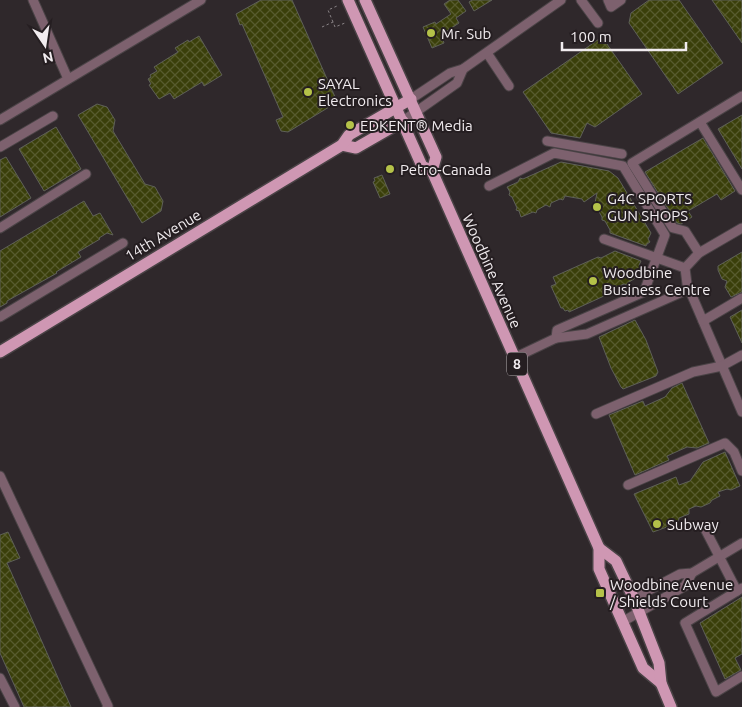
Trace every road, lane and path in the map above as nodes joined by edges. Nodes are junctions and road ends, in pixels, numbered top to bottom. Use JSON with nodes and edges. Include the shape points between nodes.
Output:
{"nodes":[{"id":1,"x":33,"y":0,"type":"edge"},
{"id":2,"x":201,"y":0,"type":"edge"},
{"id":3,"x":365,"y":0,"type":"edge"},
{"id":4,"x":561,"y":0,"type":"edge"},
{"id":5,"x":581,"y":0,"type":"edge"},
{"id":6,"x":608,"y":0,"type":"edge"},
{"id":7,"x":621,"y":0,"type":"edge"},
{"id":8,"x":342,"y":3,"type":"edge"},
{"id":9,"x":333,"y":22,"type":"junction"},
{"id":10,"x":345,"y":23,"type":"dead end"},
{"id":11,"x":598,"y":24,"type":"dead end"},
{"id":12,"x":322,"y":27,"type":"dead end"},
{"id":13,"x":389,"y":51,"type":"junction"},
{"id":14,"x":487,"y":53,"type":"junction"},
{"id":15,"x":373,"y":56,"type":"junction"},
{"id":16,"x":463,"y":69,"type":"junction"},
{"id":17,"x":68,"y":79,"type":"junction"},
{"id":18,"x":509,"y":86,"type":"dead end"},
{"id":19,"x":742,"y":96,"type":"edge"},
{"id":20,"x":411,"y":99,"type":"junction"},
{"id":21,"x":396,"y":107,"type":"junction"},
{"id":22,"x":416,"y":112,"type":"junction"},
{"id":23,"x":1,"y":116,"type":"edge"},
{"id":24,"x":53,"y":116,"type":"dead end"},
{"id":25,"x":403,"y":121,"type":"junction"},
{"id":26,"x":700,"y":122,"type":"junction"},
{"id":27,"x":547,"y":141,"type":"dead end"},
{"id":28,"x":342,"y":145,"type":"junction"},
{"id":29,"x":0,"y":147,"type":"edge"},
{"id":30,"x":622,"y":154,"type":"dead end"},
{"id":31,"x":432,"y":171,"type":"junction"},
{"id":32,"x":86,"y":174,"type":"dead end"},
{"id":33,"x":489,"y":186,"type":"dead end"},
{"id":34,"x":742,"y":190,"type":"edge"},
{"id":35,"x":0,"y":228,"type":"edge"},
{"id":36,"x":742,"y":228,"type":"edge"},
{"id":37,"x":604,"y":239,"type":"dead end"},
{"id":38,"x":123,"y":243,"type":"dead end"},
{"id":39,"x":699,"y":253,"type":"junction"},
{"id":40,"x":657,"y":258,"type":"junction"},
{"id":41,"x":685,"y":268,"type":"junction"},
{"id":42,"x":689,"y":290,"type":"junction"},
{"id":43,"x":742,"y":298,"type":"edge"},
{"id":44,"x":0,"y":317,"type":"edge"},
{"id":45,"x":702,"y":321,"type":"junction"},
{"id":46,"x":556,"y":338,"type":"junction"},
{"id":47,"x":0,"y":352,"type":"edge"},
{"id":48,"x":742,"y":355,"type":"edge"},
{"id":49,"x":514,"y":358,"type":"junction"},
{"id":50,"x":722,"y":366,"type":"junction"},
{"id":51,"x":742,"y":411,"type":"edge"},
{"id":52,"x":596,"y":414,"type":"dead end"},
{"id":53,"x":738,"y":450,"type":"edge"},
{"id":54,"x":742,"y":471,"type":"edge"},
{"id":55,"x":0,"y":476,"type":"edge"},
{"id":56,"x":628,"y":485,"type":"dead end"},
{"id":57,"x":704,"y":527,"type":"dead end"},
{"id":58,"x":742,"y":543,"type":"edge"},
{"id":59,"x":599,"y":548,"type":"junction"},
{"id":60,"x":719,"y":557,"type":"junction"},
{"id":61,"x":692,"y":573,"type":"junction"},
{"id":62,"x":740,"y":590,"type":"edge"},
{"id":63,"x":634,"y":599,"type":"junction"},
{"id":64,"x":617,"y":607,"type":"junction"},
{"id":65,"x":639,"y":613,"type":"junction"},
{"id":66,"x":622,"y":622,"type":"junction"},
{"id":67,"x":742,"y":676,"type":"edge"},
{"id":68,"x":0,"y":678,"type":"edge"},
{"id":69,"x":660,"y":683,"type":"junction"},
{"id":70,"x":16,"y":707,"type":"edge"},
{"id":71,"x":107,"y":707,"type":"edge"},
{"id":72,"x":671,"y":707,"type":"edge"}],
"edges":[{"from":1,"to":17,"type":"street"},
{"from":2,"to":17,"type":"street"},
{"from":3,"to":13,"type":"main road","name":"Woodbine Avenue","number":"8"},
{"from":4,"to":14,"type":"street","name":"14th Avenue"},
{"from":5,"to":11,"type":"street"},
{"from":6,"to":7,"type":"street","via":[[611,7]]},
{"from":8,"to":9,"type":"path","via":[[328,10]]},
{"from":8,"to":15,"type":"main road","name":"Woodbine Avenue","number":"8"},
{"from":9,"to":10,"type":"path","via":[[335,27]]},
{"from":9,"to":12,"type":"path"},
{"from":13,"to":15,"type":"main road"},
{"from":13,"to":20,"type":"main road","name":"Woodbine Avenue","number":"8"},
{"from":14,"to":16,"type":"street","name":"14th Avenue"},
{"from":14,"to":18,"type":"street"},
{"from":15,"to":21,"type":"main road","name":"Woodbine Avenue","number":"8"},
{"from":16,"to":20,"type":"street","name":"14th Avenue","via":[[450,73]]},
{"from":16,"to":22,"type":"street","name":"14th Avenue","via":[[457,83]]},
{"from":17,"to":23,"type":"street"},
{"from":19,"to":26,"type":"street"},
{"from":20,"to":21,"type":"main road","name":"14th Avenue"},
{"from":20,"to":22,"type":"main road","name":"Woodbine Avenue","number":"8"},
{"from":21,"to":25,"type":"main road","name":"Woodbine Avenue","number":"8"},
{"from":21,"to":28,"type":"main road","name":"14th Avenue","via":[[349,135]]},
{"from":22,"to":25,"type":"street","name":"14th Avenue"},
{"from":22,"to":31,"type":"main road","name":"Woodbine Avenue","number":"8","via":[[436,157]]},
{"from":24,"to":29,"type":"street"},
{"from":25,"to":28,"type":"main road","name":"14th Avenue","via":[[356,148]]},
{"from":25,"to":31,"type":"main road","name":"Woodbine Avenue","number":"8","via":[[422,166]]},
{"from":26,"to":34,"type":"street"},
{"from":26,"to":39,"type":"street","via":[[632,163],[674,228],[685,231]]},
{"from":27,"to":30,"type":"street"},
{"from":28,"to":47,"type":"main road","name":"14th Avenue"},
{"from":31,"to":49,"type":"main road","name":"Woodbine Avenue","number":"8"},
{"from":32,"to":35,"type":"street"},
{"from":33,"to":40,"type":"street","via":[[554,153],[624,166],[665,235]]},
{"from":36,"to":39,"type":"street"},
{"from":37,"to":40,"type":"street"},
{"from":38,"to":44,"type":"street"},
{"from":39,"to":41,"type":"street"},
{"from":40,"to":41,"type":"street"},
{"from":40,"to":46,"type":"street","via":[[644,292],[557,330]]},
{"from":41,"to":42,"type":"street"},
{"from":42,"to":45,"type":"street"},
{"from":42,"to":46,"type":"street","via":[[587,334]]},
{"from":43,"to":45,"type":"street"},
{"from":45,"to":50,"type":"street"},
{"from":46,"to":49,"type":"street"},
{"from":48,"to":50,"type":"street"},
{"from":49,"to":59,"type":"main road","name":"Woodbine Avenue","number":"8"},
{"from":50,"to":51,"type":"street"},
{"from":50,"to":52,"type":"street","via":[[693,372]]},
{"from":53,"to":54,"type":"street"},
{"from":53,"to":56,"type":"street","via":[[725,443]]},
{"from":55,"to":71,"type":"street"},
{"from":57,"to":60,"type":"street"},
{"from":58,"to":60,"type":"street"},
{"from":59,"to":63,"type":"main road","name":"Woodbine Avenue","number":"8","via":[[616,561]]},
{"from":59,"to":64,"type":"main road","name":"Woodbine Avenue","number":"8","via":[[599,569]]},
{"from":60,"to":61,"type":"street"},
{"from":60,"to":62,"type":"street"},
{"from":61,"to":63,"type":"street","via":[[680,574]]},
{"from":61,"to":65,"type":"street","via":[[685,586]]},
{"from":62,"to":67,"type":"street","via":[[685,623],[716,692]]},
{"from":63,"to":64,"type":"street"},
{"from":63,"to":65,"type":"main road","name":"Woodbine Avenue","number":"8"},
{"from":64,"to":66,"type":"main road","name":"Woodbine Avenue","number":"8"},
{"from":65,"to":66,"type":"street"},
{"from":65,"to":69,"type":"main road","name":"Woodbine Avenue","number":"8","via":[[659,663]]},
{"from":66,"to":69,"type":"main road","name":"Woodbine Avenue","number":"8","via":[[643,668]]},
{"from":68,"to":70,"type":"street"},
{"from":69,"to":72,"type":"main road","name":"Woodbine Avenue","number":"8"}]}
